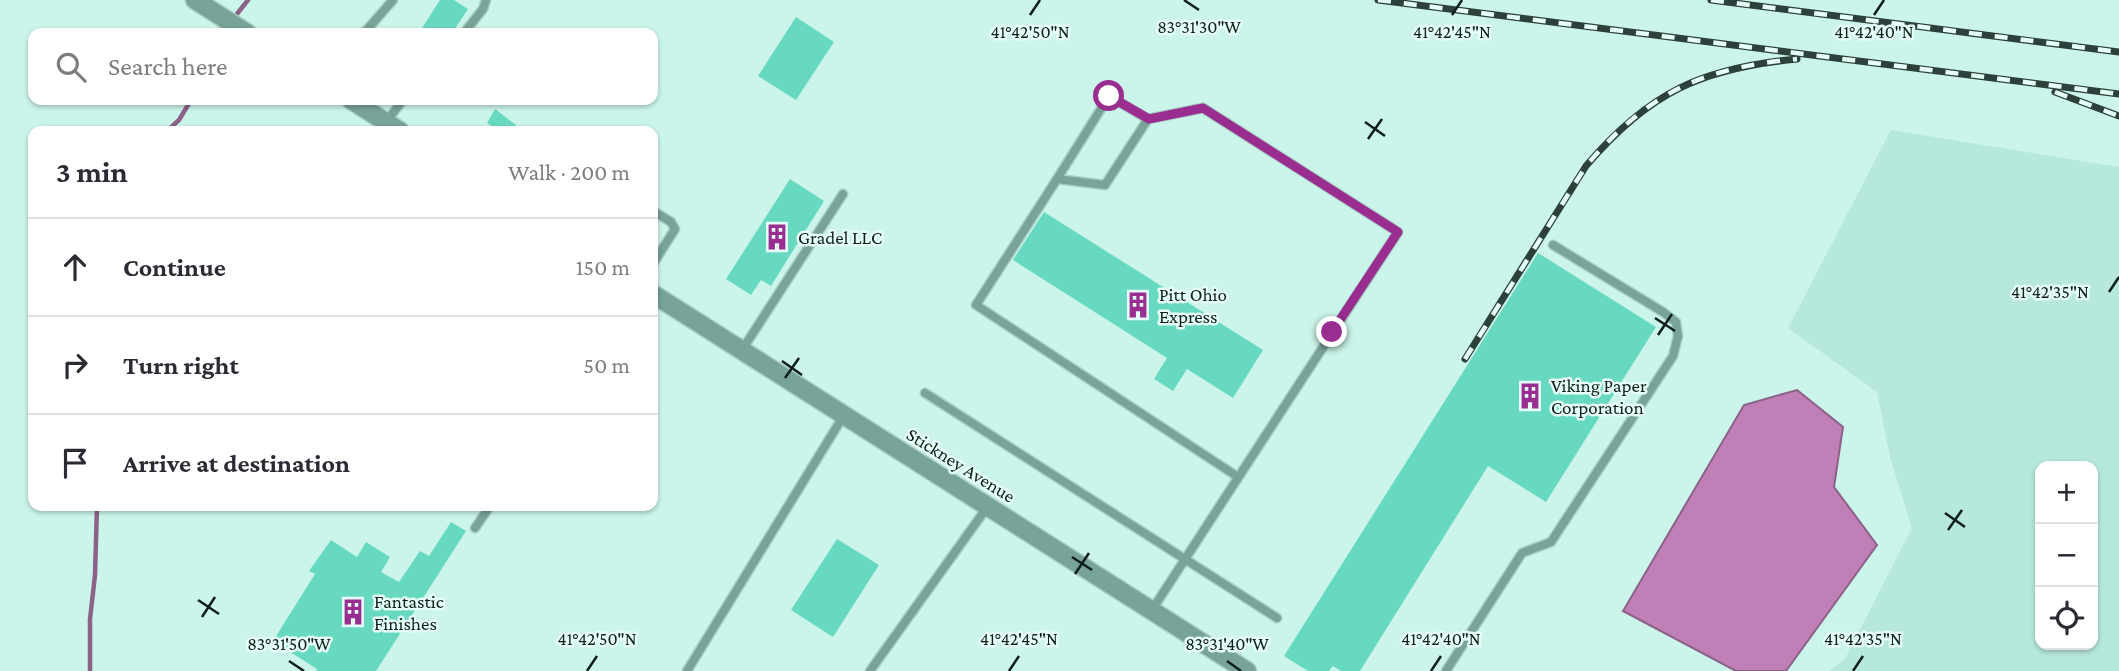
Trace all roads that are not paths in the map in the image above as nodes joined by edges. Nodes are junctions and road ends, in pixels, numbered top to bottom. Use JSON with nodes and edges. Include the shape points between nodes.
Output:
{"nodes":[{"id":1,"x":393,"y":0,"type":"edge"},
{"id":2,"x":485,"y":0,"type":"edge"},
{"id":3,"x":197,"y":1,"type":"edge"},
{"id":4,"x":239,"y":28,"type":"edge"},
{"id":5,"x":368,"y":28,"type":"edge"},
{"id":6,"x":468,"y":28,"type":"edge"},
{"id":7,"x":359,"y":105,"type":"edge"},
{"id":8,"x":401,"y":105,"type":"edge"},
{"id":9,"x":1149,"y":119,"type":"junction"},
{"id":10,"x":391,"y":126,"type":"edge"},
{"id":11,"x":393,"y":126,"type":"edge"},
{"id":12,"x":1057,"y":179,"type":"junction"},
{"id":13,"x":843,"y":194,"type":"dead end"},
{"id":14,"x":658,"y":214,"type":"edge"},
{"id":15,"x":1553,"y":246,"type":"dead end"},
{"id":16,"x":658,"y":256,"type":"edge"},
{"id":17,"x":658,"y":296,"type":"edge"},
{"id":18,"x":742,"y":350,"type":"junction"},
{"id":19,"x":925,"y":393,"type":"dead end"},
{"id":20,"x":844,"y":415,"type":"junction"},
{"id":21,"x":1238,"y":477,"type":"junction"},
{"id":22,"x":988,"y":506,"type":"junction"},
{"id":23,"x":487,"y":511,"type":"edge"},
{"id":24,"x":475,"y":528,"type":"dead end"},
{"id":25,"x":1184,"y":560,"type":"junction"},
{"id":26,"x":1152,"y":610,"type":"junction"},
{"id":27,"x":1277,"y":618,"type":"dead end"},
{"id":28,"x":687,"y":671,"type":"edge"},
{"id":29,"x":870,"y":671,"type":"edge"},
{"id":30,"x":1247,"y":671,"type":"edge"},
{"id":31,"x":1446,"y":671,"type":"edge"}],
"edges":[{"from":1,"to":5,"type":"lane"},
{"from":2,"to":6,"type":"lane"},
{"from":3,"to":4,"type":"street"},
{"from":7,"to":10,"type":"street"},
{"from":8,"to":11,"type":"lane"},
{"from":9,"to":12,"type":"lane","via":[[1105,185]]},
{"from":9,"to":12,"type":"lane","via":[[1109,96]]},
{"from":9,"to":21,"type":"lane","via":[[1203,108],[1398,232]]},
{"from":12,"to":21,"type":"lane","via":[[976,305]]},
{"from":13,"to":18,"type":"lane"},
{"from":14,"to":16,"type":"lane","via":[[675,229]]},
{"from":15,"to":31,"type":"lane","via":[[1676,322],[1673,356],[1551,542],[1522,553]]},
{"from":17,"to":18,"type":"street","name":"Stickney Avenue"},
{"from":18,"to":20,"type":"street","name":"Stickney Avenue"},
{"from":19,"to":25,"type":"lane"},
{"from":20,"to":22,"type":"street","name":"Stickney Avenue"},
{"from":20,"to":28,"type":"lane"},
{"from":21,"to":25,"type":"lane"},
{"from":22,"to":26,"type":"street","name":"Stickney Avenue"},
{"from":22,"to":29,"type":"lane"},
{"from":23,"to":24,"type":"lane"},
{"from":25,"to":26,"type":"lane"},
{"from":25,"to":27,"type":"lane"},
{"from":26,"to":30,"type":"street","name":"Stickney Avenue"}]}
